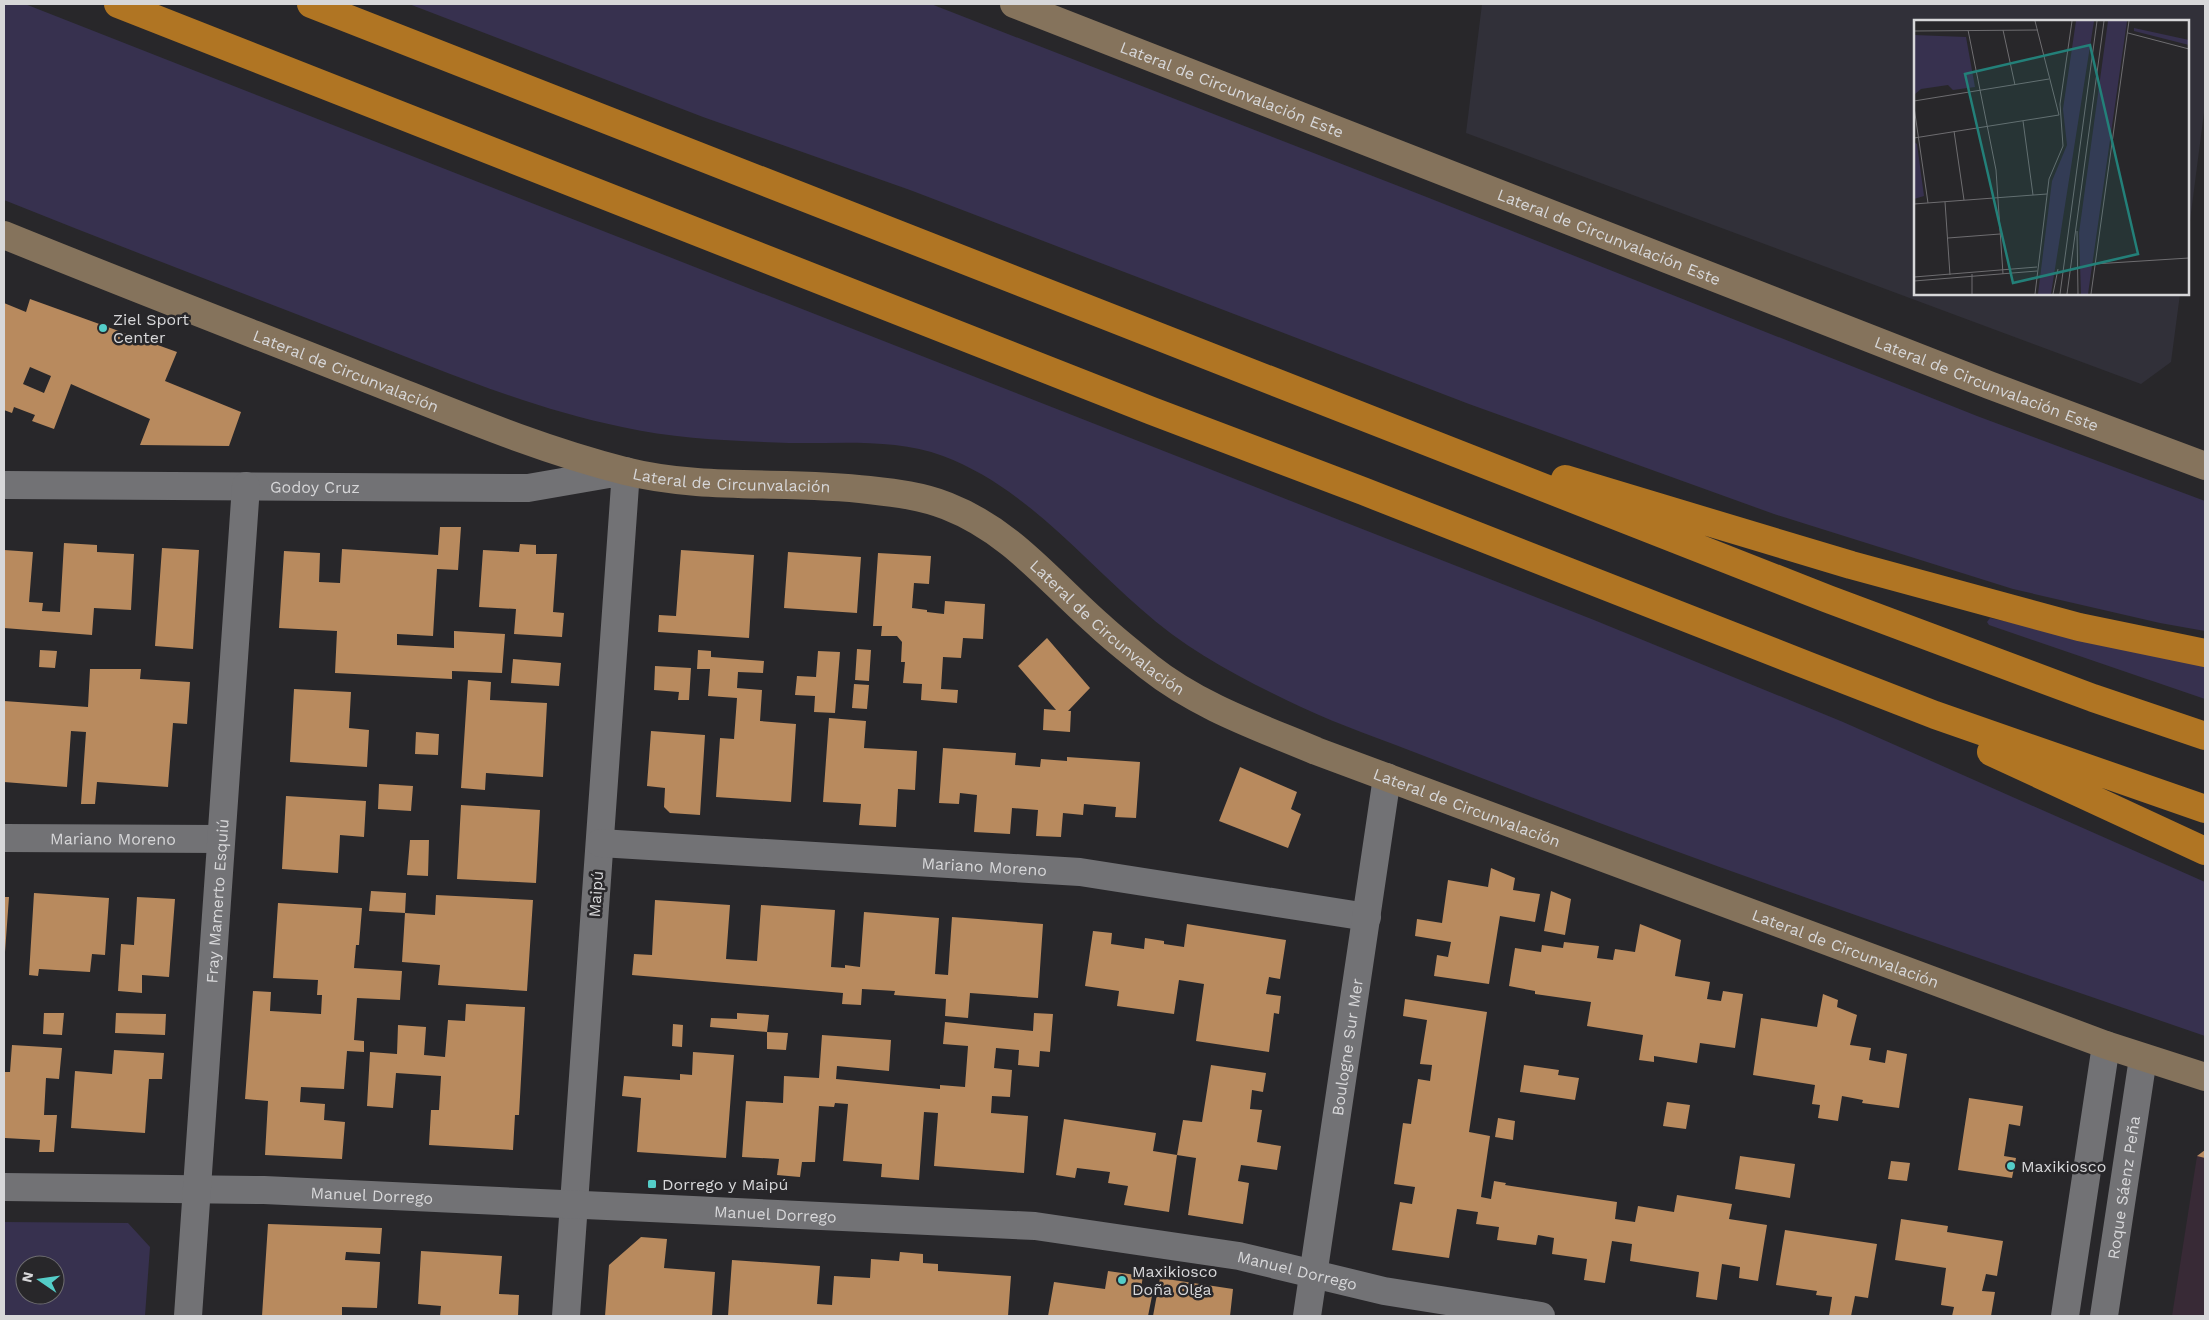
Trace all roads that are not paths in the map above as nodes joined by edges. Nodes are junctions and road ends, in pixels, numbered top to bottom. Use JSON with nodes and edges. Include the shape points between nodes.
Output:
{"nodes":[{"id":1,"x":118,"y":4,"type":"edge"},
{"id":2,"x":311,"y":4,"type":"edge"},
{"id":3,"x":1014,"y":4,"type":"edge"},
{"id":4,"x":4,"y":235,"type":"edge"},
{"id":5,"x":1395,"y":430,"type":"junction"},
{"id":6,"x":2204,"y":459,"type":"edge"},
{"id":7,"x":626,"y":471,"type":"junction"},
{"id":8,"x":4,"y":485,"type":"edge"},
{"id":9,"x":246,"y":486,"type":"junction"},
{"id":10,"x":2205,"y":653,"type":"edge"},
{"id":11,"x":1809,"y":666,"type":"junction"},
{"id":12,"x":2205,"y":736,"type":"edge"},
{"id":13,"x":1388,"y":777,"type":"junction"},
{"id":14,"x":2205,"y":809,"type":"edge"},
{"id":15,"x":4,"y":838,"type":"edge"},
{"id":16,"x":222,"y":839,"type":"junction"},
{"id":17,"x":600,"y":843,"type":"junction"},
{"id":18,"x":2205,"y":851,"type":"edge"},
{"id":19,"x":1367,"y":917,"type":"junction"},
{"id":20,"x":2106,"y":1045,"type":"junction"},
{"id":21,"x":2143,"y":1058,"type":"junction"},
{"id":22,"x":2205,"y":1077,"type":"edge"},
{"id":23,"x":4,"y":1187,"type":"edge"},
{"id":24,"x":197,"y":1188,"type":"junction"},
{"id":25,"x":574,"y":1204,"type":"junction"},
{"id":26,"x":1313,"y":1274,"type":"junction"},
{"id":27,"x":188,"y":1316,"type":"edge"},
{"id":28,"x":566,"y":1316,"type":"edge"},
{"id":29,"x":1307,"y":1316,"type":"edge"},
{"id":30,"x":1541,"y":1316,"type":"edge"},
{"id":31,"x":2065,"y":1316,"type":"edge"},
{"id":32,"x":2104,"y":1316,"type":"edge"}],
"edges":[{"from":1,"to":11,"type":"highway"},
{"from":2,"to":5,"type":"highway"},
{"from":3,"to":6,"type":"street","name":"Lateral de Circunvalación Este","via":[[1989,385]]},
{"from":4,"to":7,"type":"street","name":"Lateral de Circunvalación","via":[[521,439]]},
{"from":5,"to":10,"type":"highway","via":[[1861,568],[2079,627]]},
{"from":5,"to":12,"type":"highway","via":[[1938,641]]},
{"from":7,"to":9,"type":"street","name":"Godoy Cruz","via":[[528,488]]},
{"from":7,"to":13,"type":"street","name":"Lateral de Circunvalación","via":[[681,481],[830,485],[922,498],[949,507],[982,523],[1013,546],[1043,570],[1098,625],[1153,670],[1192,696],[1245,722]]},
{"from":7,"to":17,"type":"street","name":"Maipú"},
{"from":8,"to":9,"type":"street","name":"Godoy Cruz"},
{"from":9,"to":16,"type":"street","name":"Fray Mamerto Esquiú"},
{"from":11,"to":14,"type":"highway","via":[[1944,718]]},
{"from":11,"to":18,"type":"highway"},
{"from":13,"to":19,"type":"street","name":"Boulogne Sur Mer"},
{"from":13,"to":20,"type":"street","name":"Lateral de Circunvalación"},
{"from":15,"to":16,"type":"street","name":"Mariano Moreno"},
{"from":16,"to":24,"type":"street","name":"Fray Mamerto Esquiú"},
{"from":17,"to":19,"type":"street","name":"Mariano Moreno","via":[[1080,872]]},
{"from":17,"to":25,"type":"street","name":"Maipú"},
{"from":19,"to":26,"type":"street","name":"Boulogne Sur Mer"},
{"from":20,"to":21,"type":"street","name":"Lateral de Circunvalación"},
{"from":20,"to":31,"type":"street"},
{"from":21,"to":22,"type":"street","name":"Lateral de Circunvalación"},
{"from":21,"to":32,"type":"street","name":"Roque Sáenz Peña"},
{"from":23,"to":24,"type":"street","name":"Manuel Dorrego"},
{"from":24,"to":25,"type":"street","name":"Manuel Dorrego"},
{"from":24,"to":27,"type":"street","name":"Fray Mamerto Esquiú"},
{"from":25,"to":26,"type":"street","name":"Manuel Dorrego","via":[[1035,1226],[1239,1256]]},
{"from":25,"to":28,"type":"street","name":"Maipú"},
{"from":26,"to":29,"type":"street","name":"Boulogne Sur Mer"},
{"from":26,"to":30,"type":"street","name":"Manuel Dorrego","via":[[1384,1291]]}]}
